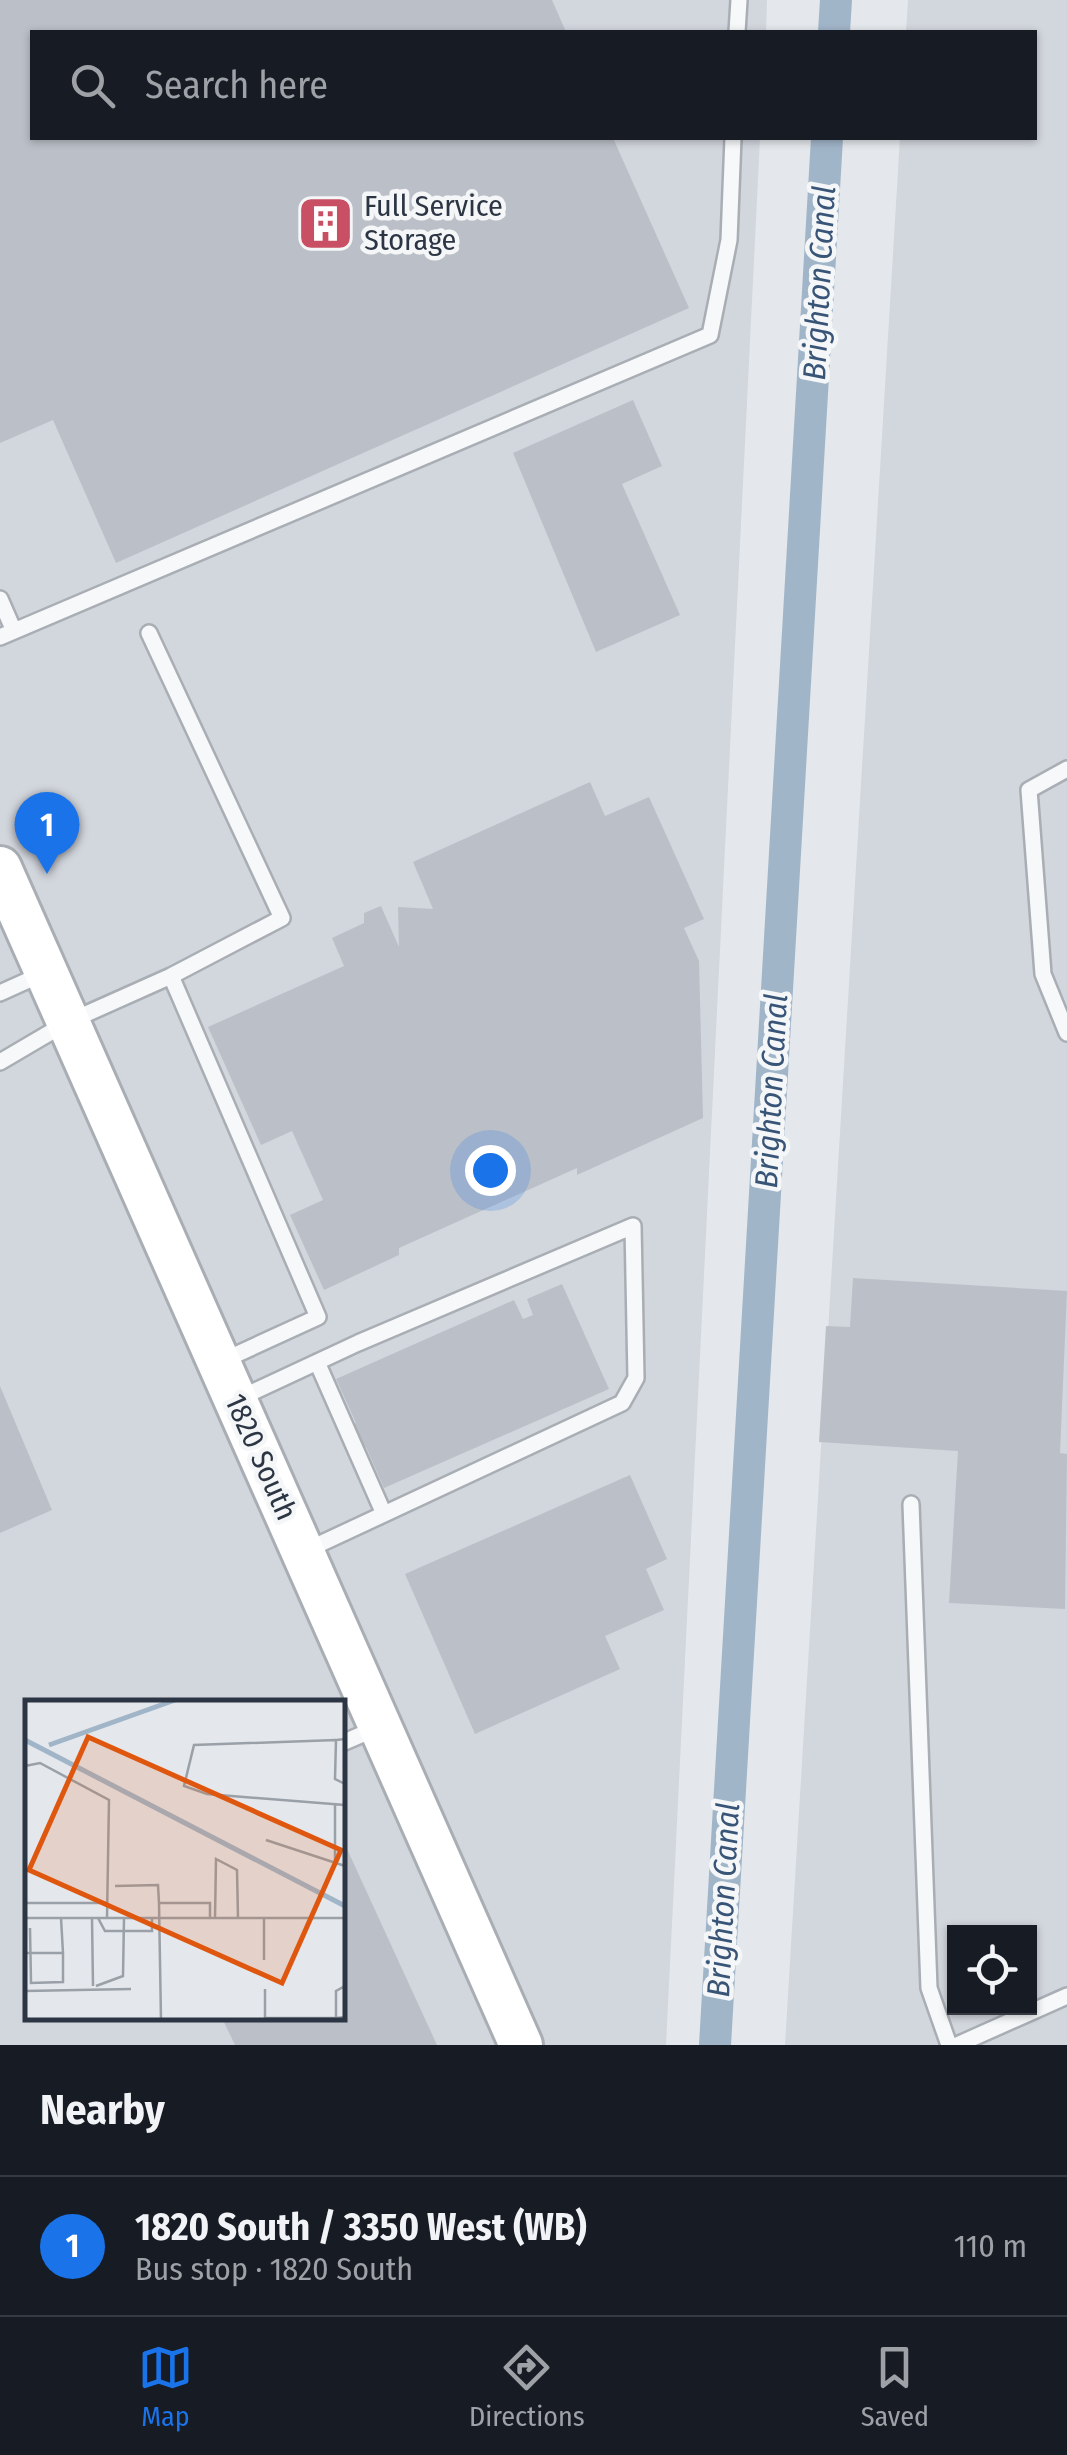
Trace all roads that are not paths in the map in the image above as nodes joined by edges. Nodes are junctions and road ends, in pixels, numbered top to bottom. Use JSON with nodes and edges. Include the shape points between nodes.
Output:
{"nodes":[{"id":1,"x":739,"y":0,"type":"edge"},
{"id":2,"x":738,"y":30,"type":"edge"},
{"id":3,"x":733,"y":140,"type":"edge"},
{"id":4,"x":0,"y":600,"type":"edge"},
{"id":5,"x":149,"y":633,"type":"dead end"},
{"id":6,"x":7,"y":634,"type":"edge"},
{"id":7,"x":1067,"y":769,"type":"edge"},
{"id":8,"x":0,"y":868,"type":"edge"},
{"id":9,"x":46,"y":972,"type":"junction"},
{"id":10,"x":170,"y":976,"type":"junction"},
{"id":11,"x":0,"y":993,"type":"edge"},
{"id":12,"x":68,"y":1022,"type":"junction"},
{"id":13,"x":1067,"y":1033,"type":"edge"},
{"id":14,"x":0,"y":1062,"type":"edge"},
{"id":15,"x":316,"y":1362,"type":"junction"},
{"id":16,"x":227,"y":1382,"type":"junction"},
{"id":17,"x":911,"y":1504,"type":"dead end"},
{"id":18,"x":384,"y":1514,"type":"junction"},
{"id":19,"x":303,"y":1552,"type":"junction"},
{"id":20,"x":362,"y":1734,"type":"edge"},
{"id":21,"x":1067,"y":1996,"type":"edge"},
{"id":22,"x":522,"y":2045,"type":"edge"},
{"id":23,"x":953,"y":2045,"type":"edge"}],
"edges":[{"from":1,"to":2,"type":"lane"},
{"from":3,"to":6,"type":"lane","via":[[729,240],[710,336]]},
{"from":4,"to":6,"type":"lane"},
{"from":5,"to":10,"type":"lane","via":[[282,918]]},
{"from":7,"to":13,"type":"lane","via":[[1030,790],[1043,974]]},
{"from":8,"to":9,"type":"street","name":"1820 South"},
{"from":9,"to":11,"type":"lane"},
{"from":9,"to":12,"type":"street","name":"1820 South"},
{"from":10,"to":12,"type":"lane"},
{"from":10,"to":16,"type":"lane","via":[[318,1317]]},
{"from":12,"to":14,"type":"lane"},
{"from":12,"to":16,"type":"street","name":"1820 South"},
{"from":15,"to":16,"type":"lane"},
{"from":15,"to":18,"type":"lane"},
{"from":15,"to":18,"type":"lane","via":[[633,1226],[636,1378],[622,1403]]},
{"from":16,"to":19,"type":"street","name":"1820 South"},
{"from":17,"to":23,"type":"lane","via":[[929,1988]]},
{"from":18,"to":19,"type":"lane"},
{"from":19,"to":20,"type":"street","name":"1820 South"},
{"from":20,"to":22,"type":"street","name":"1820 South"},
{"from":21,"to":23,"type":"lane"}]}
